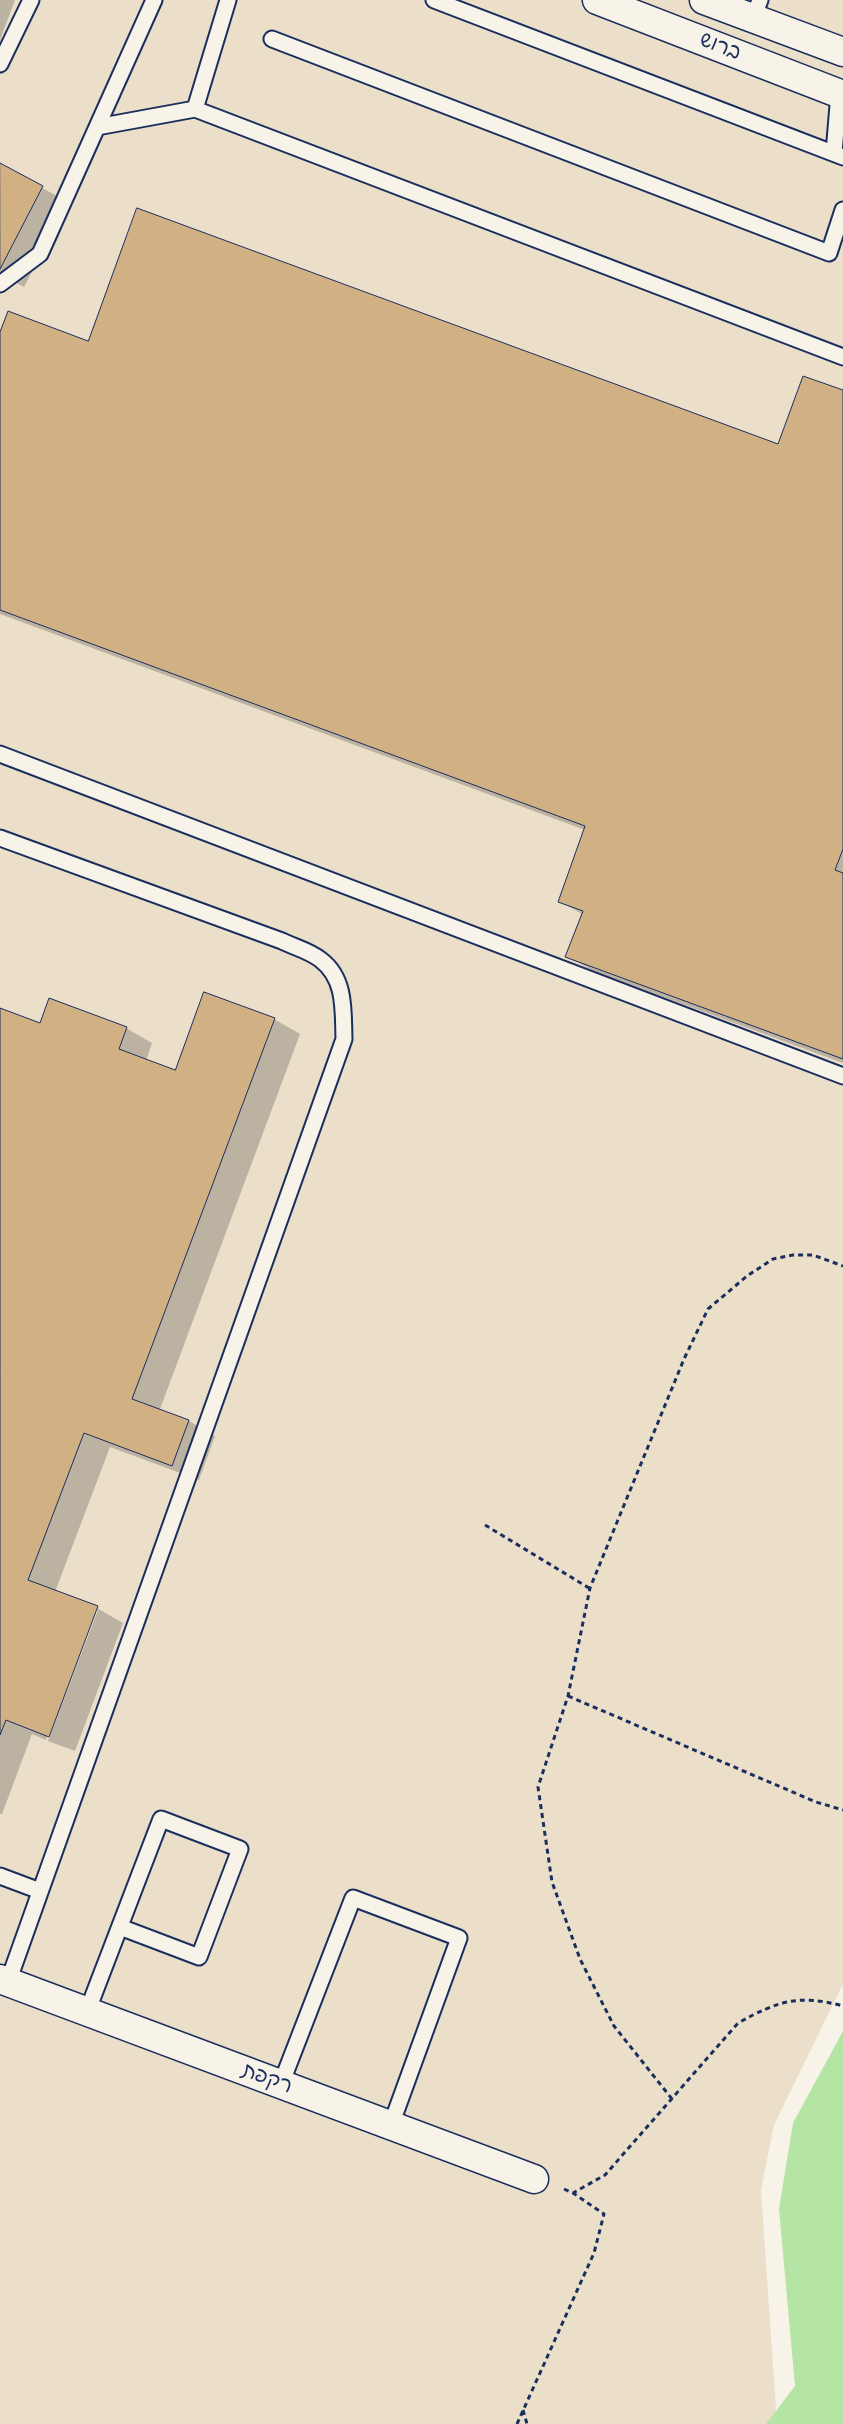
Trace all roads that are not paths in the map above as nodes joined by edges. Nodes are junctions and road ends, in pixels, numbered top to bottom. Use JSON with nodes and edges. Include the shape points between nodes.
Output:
{"nodes":[{"id":1,"x":31,"y":0,"type":"edge"},
{"id":2,"x":154,"y":0,"type":"edge"},
{"id":3,"x":228,"y":0,"type":"edge"},
{"id":4,"x":434,"y":0,"type":"edge"},
{"id":5,"x":597,"y":0,"type":"edge"},
{"id":6,"x":704,"y":0,"type":"edge"},
{"id":7,"x":757,"y":9,"type":"edge"},
{"id":8,"x":272,"y":39,"type":"dead end"},
{"id":9,"x":843,"y":52,"type":"edge"},
{"id":10,"x":0,"y":64,"type":"edge"},
{"id":11,"x":841,"y":94,"type":"edge"},
{"id":12,"x":195,"y":108,"type":"junction"},
{"id":13,"x":97,"y":127,"type":"junction"},
{"id":14,"x":838,"y":155,"type":"edge"},
{"id":15,"x":843,"y":210,"type":"edge"},
{"id":16,"x":0,"y":284,"type":"edge"},
{"id":17,"x":843,"y":357,"type":"edge"},
{"id":18,"x":0,"y":754,"type":"edge"},
{"id":19,"x":0,"y":838,"type":"edge"},
{"id":20,"x":843,"y":1076,"type":"edge"},
{"id":21,"x":0,"y":1876,"type":"edge"},
{"id":22,"x":40,"y":1891,"type":"junction"},
{"id":23,"x":120,"y":1927,"type":"junction"},
{"id":24,"x":4,"y":1980,"type":"edge"},
{"id":25,"x":87,"y":2012,"type":"junction"},
{"id":26,"x":281,"y":2084,"type":"junction"},
{"id":27,"x":391,"y":2125,"type":"junction"},
{"id":28,"x":534,"y":2179,"type":"road end"}],
"edges":[{"from":1,"to":10,"type":"lane"},
{"from":2,"to":13,"type":"lane"},
{"from":3,"to":12,"type":"lane"},
{"from":4,"to":14,"type":"lane"},
{"from":5,"to":11,"type":"street","name":"ברוש"},
{"from":6,"to":7,"type":"street","name":"ברוש"},
{"from":7,"to":9,"type":"street","name":"ברוש"},
{"from":8,"to":15,"type":"lane","via":[[829,253]]},
{"from":11,"to":14,"type":"lane"},
{"from":12,"to":13,"type":"lane"},
{"from":12,"to":17,"type":"lane"},
{"from":13,"to":16,"type":"lane","via":[[40,254]]},
{"from":18,"to":20,"type":"lane"},
{"from":19,"to":22,"type":"lane","via":[[282,941],[321,959],[336,976],[343,1000],[344,1039]]},
{"from":21,"to":22,"type":"lane"},
{"from":22,"to":24,"type":"lane"},
{"from":23,"to":23,"type":"lane","via":[[161,1819],[240,1849],[199,1957]]},
{"from":23,"to":25,"type":"lane"},
{"from":24,"to":25,"type":"street","name":"רקפת"},
{"from":25,"to":26,"type":"street","name":"רקפת"},
{"from":26,"to":27,"type":"street","name":"רקפת"},
{"from":26,"to":27,"type":"lane","via":[[353,1898],[460,1938]]},
{"from":27,"to":28,"type":"street","name":"רקפת"}]}
